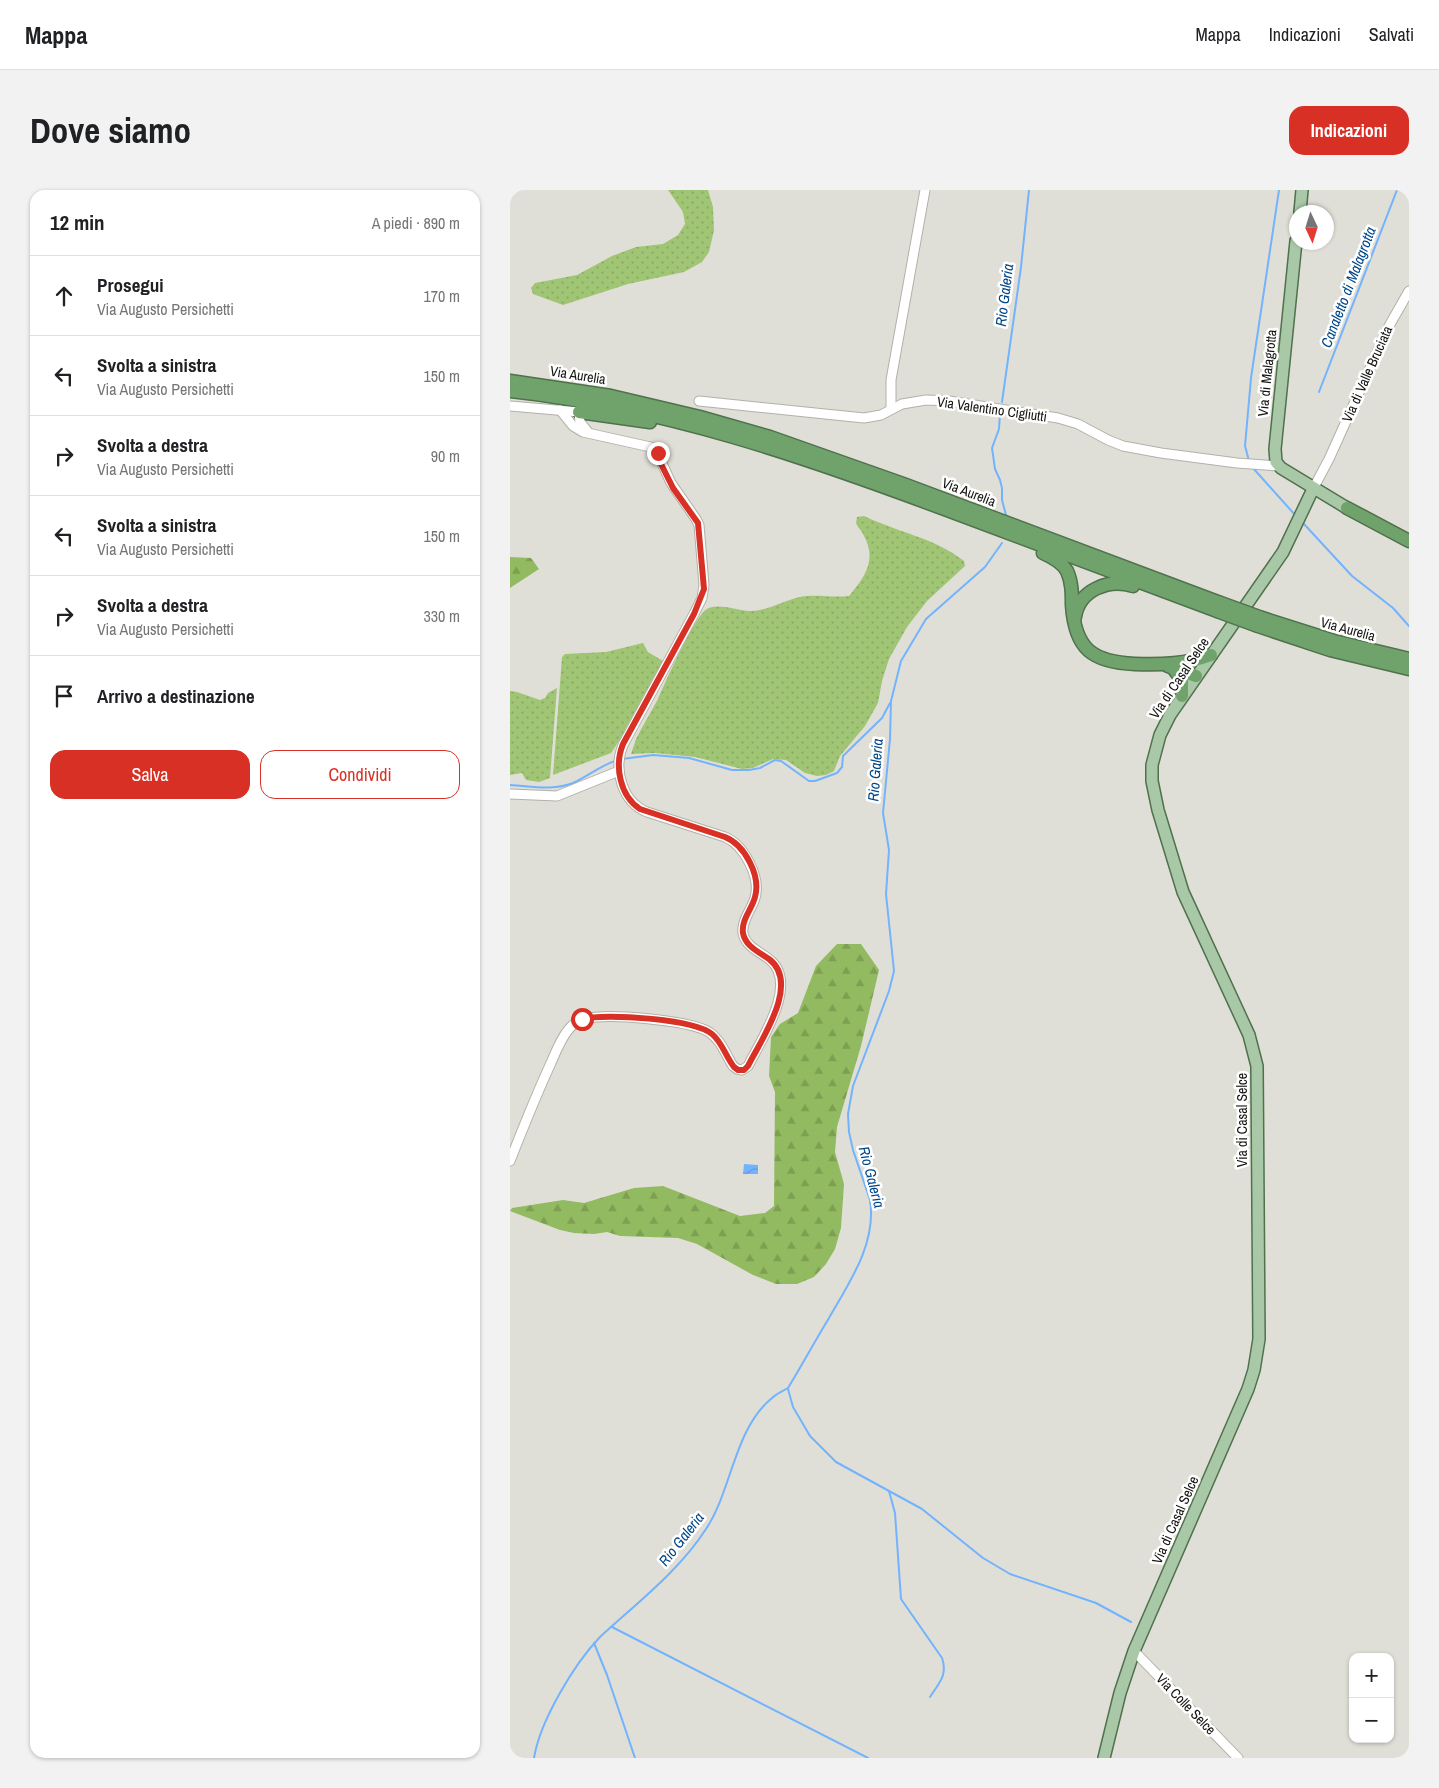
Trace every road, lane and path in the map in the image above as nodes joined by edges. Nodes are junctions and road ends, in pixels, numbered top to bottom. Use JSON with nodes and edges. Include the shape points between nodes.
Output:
{"nodes":[{"id":1,"x":925,"y":190,"type":"edge"},
{"id":2,"x":1302,"y":190,"type":"edge"},
{"id":3,"x":1301,"y":205,"type":"edge"},
{"id":4,"x":1295,"y":250,"type":"edge"},
{"id":5,"x":1409,"y":291,"type":"edge"},
{"id":6,"x":510,"y":381,"type":"edge"},
{"id":7,"x":510,"y":391,"type":"edge"},
{"id":8,"x":699,"y":401,"type":"dead end"},
{"id":9,"x":510,"y":406,"type":"edge"},
{"id":10,"x":891,"y":408,"type":"junction"},
{"id":11,"x":560,"y":410,"type":"junction"},
{"id":12,"x":579,"y":412,"type":"junction"},
{"id":13,"x":588,"y":433,"type":"junction"},
{"id":14,"x":746,"y":440,"type":"junction"},
{"id":15,"x":1278,"y":466,"type":"junction"},
{"id":16,"x":1313,"y":489,"type":"junction"},
{"id":17,"x":1348,"y":508,"type":"joint"},
{"id":18,"x":970,"y":514,"type":"junction"},
{"id":19,"x":1011,"y":534,"type":"junction"},
{"id":20,"x":1409,"y":541,"type":"edge"},
{"id":21,"x":1218,"y":606,"type":"junction"},
{"id":22,"x":1074,"y":620,"type":"junction"},
{"id":23,"x":1260,"y":622,"type":"junction"},
{"id":24,"x":1211,"y":655,"type":"junction"},
{"id":25,"x":1409,"y":658,"type":"edge"},
{"id":26,"x":1172,"y":665,"type":"junction"},
{"id":27,"x":1409,"y":669,"type":"edge"},
{"id":28,"x":1196,"y":676,"type":"junction"},
{"id":29,"x":1182,"y":696,"type":"junction"},
{"id":30,"x":618,"y":764,"type":"junction"},
{"id":31,"x":510,"y":794,"type":"edge"},
{"id":32,"x":510,"y":1161,"type":"edge"},
{"id":33,"x":1134,"y":1651,"type":"junction"},
{"id":34,"x":1104,"y":1758,"type":"edge"},
{"id":35,"x":1238,"y":1758,"type":"edge"}],
"edges":[{"from":1,"to":10,"type":"street","via":[[891,380]]},
{"from":2,"to":3,"type":"main road"},
{"from":4,"to":15,"type":"main road","name":"Via di Malagrotta","via":[[1275,448]]},
{"from":5,"to":16,"type":"street","name":"Via di Valle Bruciata","via":[[1389,326]]},
{"from":6,"to":18,"type":"highway","name":"Via Aurelia","via":[[611,396],[742,429],[825,455]]},
{"from":7,"to":14,"type":"highway","name":"Via Aurelia","via":[[612,405]]},
{"from":8,"to":10,"type":"street","name":"Via Valentino Cigliutti","via":[[864,418],[881,415]]},
{"from":9,"to":11,"type":"street"},
{"from":10,"to":15,"type":"street","name":"Via Valentino Cigliutti","via":[[926,400],[1030,413],[1078,424],[1123,446]]},
{"from":11,"to":12,"type":"street"},
{"from":11,"to":13,"type":"street","via":[[576,428]]},
{"from":12,"to":13,"type":"street","via":[[580,422]]},
{"from":12,"to":14,"type":"highway"},
{"from":13,"to":30,"type":"street","via":[[655,448],[673,488],[697,521],[701,547],[704,585],[699,604],[623,744]]},
{"from":14,"to":18,"type":"highway","name":"Via Aurelia"},
{"from":15,"to":16,"type":"main road"},
{"from":16,"to":17,"type":"main road"},
{"from":16,"to":24,"type":"main road","name":"Via di Casal Selce","via":[[1283,552]]},
{"from":17,"to":20,"type":"highway"},
{"from":18,"to":19,"type":"highway","name":"Via Aurelia"},
{"from":18,"to":21,"type":"highway","name":"Via Aurelia","via":[[1027,530]]},
{"from":19,"to":21,"type":"highway","name":"Via Aurelia"},
{"from":19,"to":22,"type":"highway","via":[[1055,559],[1066,569]]},
{"from":21,"to":22,"type":"highway","via":[[1190,606],[1118,583],[1102,586],[1086,596],[1078,604]]},
{"from":21,"to":23,"type":"highway","name":"Via Aurelia","bridge":true},
{"from":22,"to":26,"type":"highway","via":[[1081,642],[1098,657],[1119,663]]},
{"from":23,"to":25,"type":"highway","name":"Via Aurelia"},
{"from":23,"to":27,"type":"highway","name":"Via Aurelia","via":[[1330,650]]},
{"from":24,"to":26,"type":"highway"},
{"from":24,"to":28,"type":"main road","name":"Via di Casal Selce"},
{"from":26,"to":28,"type":"highway","via":[[1190,667]]},
{"from":26,"to":29,"type":"highway","via":[[1182,680]]},
{"from":28,"to":29,"type":"main road","name":"Via di Casal Selce"},
{"from":29,"to":33,"type":"main road","name":"Via di Casal Selce","via":[[1160,735],[1153,756],[1152,781],[1182,892],[1249,1035],[1255,1055],[1258,1077],[1259,1339],[1248,1389]]},
{"from":30,"to":31,"type":"street","via":[[557,796]]},
{"from":30,"to":32,"type":"street","via":[[629,799],[640,809],[725,837],[742,850],[756,889],[743,924],[743,936],[749,945],[776,966],[781,987],[779,1003],[744,1070],[734,1067],[713,1036],[693,1026],[661,1020],[602,1017],[578,1021],[562,1040]]},
{"from":33,"to":34,"type":"main road","name":"Via di Casal Selce"},
{"from":33,"to":35,"type":"street","name":"Via Colle Selce"}]}
